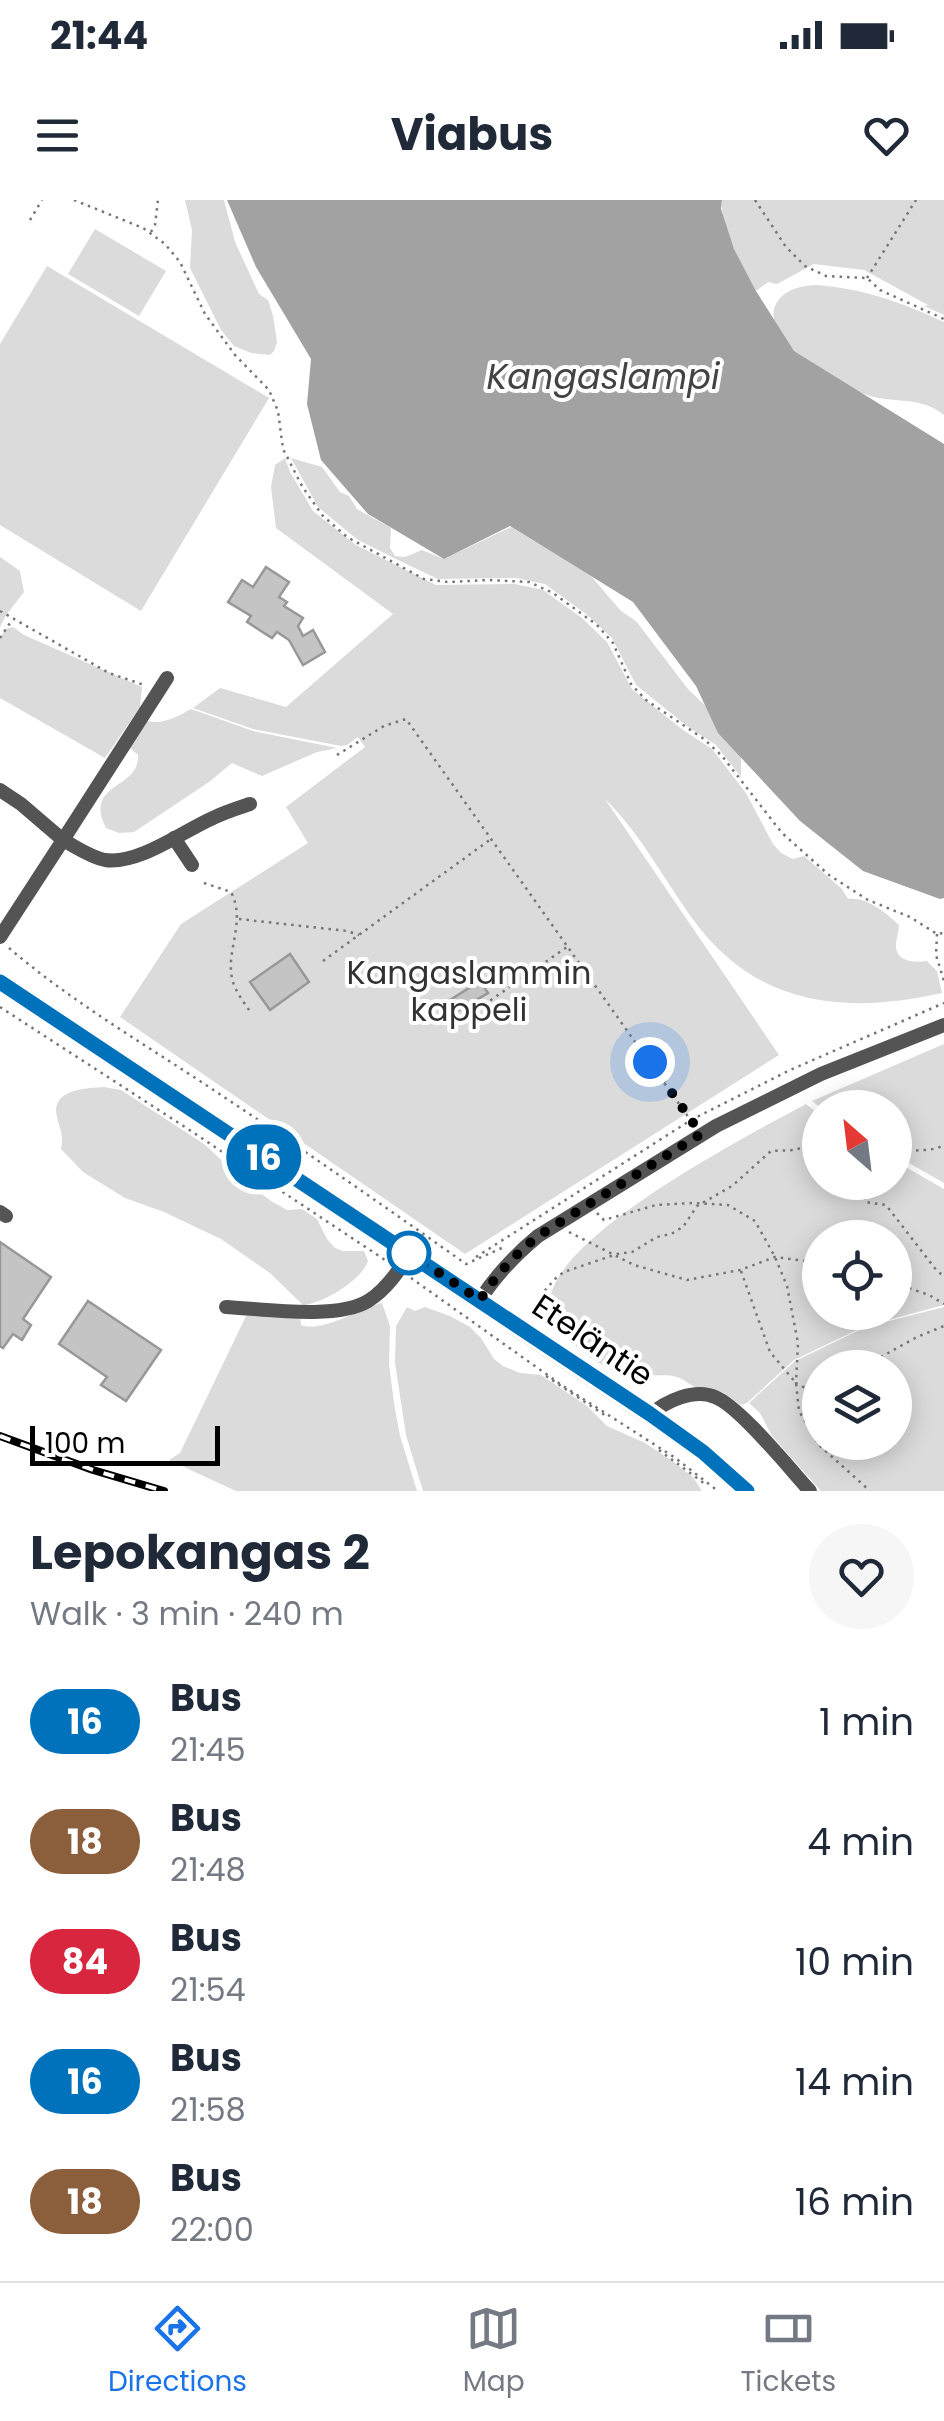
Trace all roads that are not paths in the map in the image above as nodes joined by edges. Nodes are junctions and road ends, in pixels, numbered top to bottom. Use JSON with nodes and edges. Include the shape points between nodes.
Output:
{"nodes":[{"id":1,"x":164,"y":685,"type":"road end"},
{"id":2,"x":0,"y":790,"type":"edge"},
{"id":3,"x":250,"y":804,"type":"dead end"},
{"id":4,"x":174,"y":838,"type":"junction"},
{"id":5,"x":63,"y":840,"type":"junction"},
{"id":6,"x":192,"y":865,"type":"dead end"},
{"id":7,"x":0,"y":939,"type":"edge"},
{"id":8,"x":0,"y":982,"type":"edge"},
{"id":9,"x":944,"y":1025,"type":"edge"},
{"id":10,"x":405,"y":1262,"type":"junction"},
{"id":11,"x":480,"y":1300,"type":"junction"},
{"id":12,"x":226,"y":1307,"type":"dead end"},
{"id":13,"x":650,"y":1414,"type":"junction"},
{"id":14,"x":747,"y":1491,"type":"edge"},
{"id":15,"x":810,"y":1491,"type":"edge"}],
"edges":[{"from":1,"to":5,"type":"street"},
{"from":2,"to":5,"type":"street"},
{"from":3,"to":4,"type":"street"},
{"from":4,"to":5,"type":"street","via":[[115,860]]},
{"from":4,"to":6,"type":"street"},
{"from":5,"to":7,"type":"street"},
{"from":8,"to":10,"type":"street","name":"Eteläntie"},
{"from":9,"to":11,"type":"street","via":[[822,1074],[701,1134],[538,1236]]},
{"from":10,"to":11,"type":"street","name":"Eteläntie"},
{"from":10,"to":12,"type":"street","via":[[368,1301],[341,1312]]},
{"from":11,"to":13,"type":"street","name":"Eteläntie"},
{"from":13,"to":14,"type":"street","name":"Eteläntie"},
{"from":13,"to":15,"type":"street","via":[[677,1398],[713,1395]]}]}
